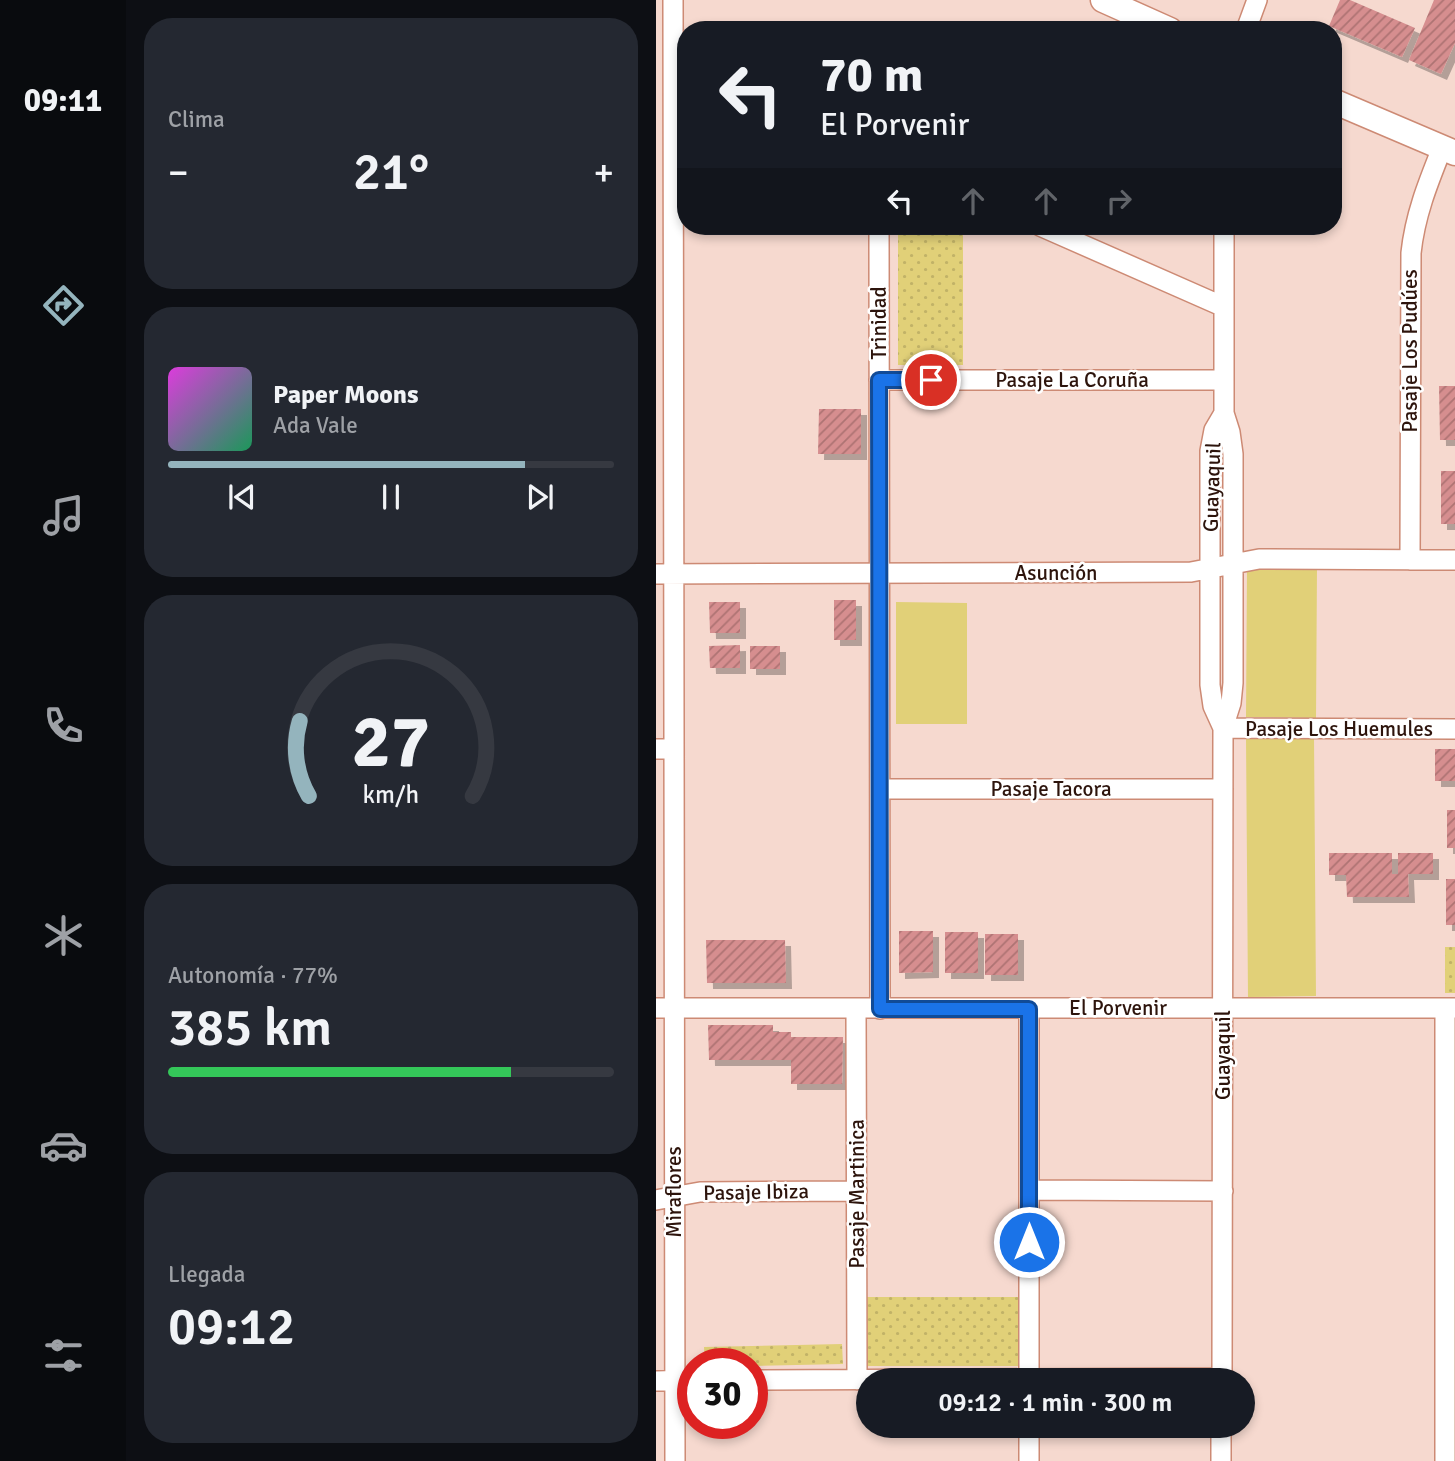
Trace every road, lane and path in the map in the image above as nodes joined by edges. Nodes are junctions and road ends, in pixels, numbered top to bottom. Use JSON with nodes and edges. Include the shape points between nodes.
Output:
{"nodes":[{"id":1,"x":673,"y":0,"type":"edge"},
{"id":2,"x":1103,"y":0,"type":"edge"},
{"id":3,"x":1257,"y":0,"type":"edge"},
{"id":4,"x":1150,"y":21,"type":"edge"},
{"id":5,"x":1249,"y":21,"type":"edge"},
{"id":6,"x":677,"y":45,"type":"edge"},
{"id":7,"x":1342,"y":105,"type":"edge"},
{"id":8,"x":677,"y":109,"type":"edge"},
{"id":9,"x":1448,"y":151,"type":"edge"},
{"id":10,"x":879,"y":235,"type":"edge"},
{"id":11,"x":1060,"y":235,"type":"edge"},
{"id":12,"x":1224,"y":235,"type":"edge"},
{"id":13,"x":1224,"y":307,"type":"junction"},
{"id":14,"x":665,"y":363,"type":"edge"},
{"id":15,"x":879,"y":380,"type":"junction"},
{"id":16,"x":1224,"y":380,"type":"junction"},
{"id":17,"x":1224,"y":413,"type":"junction"},
{"id":18,"x":1410,"y":560,"type":"junction"},
{"id":19,"x":1455,"y":560,"type":"edge"},
{"id":20,"x":1233,"y":564,"type":"junction"},
{"id":21,"x":1210,"y":569,"type":"junction"},
{"id":22,"x":880,"y":573,"type":"junction"},
{"id":23,"x":665,"y":574,"type":"edge"},
{"id":24,"x":1223,"y":729,"type":"junction"},
{"id":25,"x":1455,"y":729,"type":"edge"},
{"id":26,"x":665,"y":749,"type":"edge"},
{"id":27,"x":880,"y":789,"type":"junction"},
{"id":28,"x":1223,"y":789,"type":"junction"},
{"id":29,"x":665,"y":1008,"type":"edge"},
{"id":30,"x":1223,"y":1008,"type":"junction"},
{"id":31,"x":1450,"y":1008,"type":"edge"},
{"id":32,"x":857,"y":1009,"type":"junction"},
{"id":33,"x":880,"y":1009,"type":"junction"},
{"id":34,"x":1029,"y":1009,"type":"junction"},
{"id":35,"x":1029,"y":1190,"type":"junction"},
{"id":36,"x":857,"y":1191,"type":"junction"},
{"id":37,"x":1223,"y":1191,"type":"junction"},
{"id":38,"x":665,"y":1198,"type":"edge"},
{"id":39,"x":1450,"y":1217,"type":"edge"},
{"id":40,"x":857,"y":1368,"type":"edge"},
{"id":41,"x":1029,"y":1368,"type":"edge"},
{"id":42,"x":1222,"y":1368,"type":"edge"},
{"id":43,"x":674,"y":1380,"type":"edge"},
{"id":44,"x":768,"y":1380,"type":"edge"},
{"id":45,"x":856,"y":1380,"type":"edge"},
{"id":46,"x":1029,"y":1438,"type":"edge"},
{"id":47,"x":1221,"y":1438,"type":"edge"},
{"id":48,"x":675,"y":1461,"type":"edge"},
{"id":49,"x":1029,"y":1461,"type":"edge"},
{"id":50,"x":1221,"y":1461,"type":"edge"},
{"id":51,"x":1445,"y":1461,"type":"edge"}],
"edges":[{"from":1,"to":6,"type":"street","name":"Miraflores"},
{"from":2,"to":4,"type":"street"},
{"from":3,"to":5,"type":"street"},
{"from":7,"to":9,"type":"street"},
{"from":8,"to":14,"type":"street","name":"Miraflores"},
{"from":9,"to":18,"type":"street","name":"Pasaje Los Pudúes","via":[[1418,210],[1413,230]]},
{"from":10,"to":15,"type":"street","name":"Trinidad"},
{"from":11,"to":13,"type":"street"},
{"from":12,"to":13,"type":"street","name":"Guayaquil"},
{"from":13,"to":16,"type":"street","name":"Guayaquil"},
{"from":14,"to":23,"type":"street","name":"Miraflores"},
{"from":15,"to":16,"type":"street","name":"Pasaje La Coruña"},
{"from":15,"to":22,"type":"street","name":"Trinidad"},
{"from":16,"to":17,"type":"street","name":"Guayaquil"},
{"from":17,"to":20,"type":"street","name":"Guayaquil","via":[[1233,454]]},
{"from":17,"to":21,"type":"street","name":"Guayaquil","via":[[1214,430],[1210,451]]},
{"from":18,"to":19,"type":"street","name":"Asunción"},
{"from":18,"to":20,"type":"street","name":"Asunción","via":[[1259,559]]},
{"from":20,"to":21,"type":"street","name":"Asunción"},
{"from":20,"to":24,"type":"street","name":"Guayaquil","via":[[1233,693]]},
{"from":21,"to":22,"type":"street","name":"Asunción"},
{"from":21,"to":24,"type":"street","name":"Guayaquil","via":[[1211,695]]},
{"from":22,"to":23,"type":"street","name":"Asunción"},
{"from":22,"to":27,"type":"street","name":"Trinidad"},
{"from":23,"to":26,"type":"street","name":"Miraflores"},
{"from":24,"to":25,"type":"street","name":"Pasaje Los Huemules"},
{"from":24,"to":28,"type":"street","name":"Guayaquil"},
{"from":26,"to":29,"type":"street","name":"Miraflores"},
{"from":27,"to":28,"type":"street","name":"Pasaje Tacora"},
{"from":27,"to":33,"type":"street","name":"Trinidad"},
{"from":28,"to":30,"type":"street","name":"Guayaquil"},
{"from":29,"to":32,"type":"street","name":"El Porvenir"},
{"from":29,"to":38,"type":"street","name":"Miraflores"},
{"from":30,"to":31,"type":"street","name":"El Porvenir"},
{"from":30,"to":34,"type":"street","name":"El Porvenir"},
{"from":30,"to":37,"type":"street","name":"Guayaquil"},
{"from":31,"to":39,"type":"street"},
{"from":32,"to":33,"type":"street","name":"El Porvenir"},
{"from":32,"to":36,"type":"street","name":"Pasaje Martinica"},
{"from":33,"to":34,"type":"street","name":"El Porvenir"},
{"from":34,"to":35,"type":"street"},
{"from":35,"to":37,"type":"street"},
{"from":35,"to":41,"type":"street"},
{"from":36,"to":38,"type":"street","name":"Pasaje Ibiza","via":[[700,1192]]},
{"from":36,"to":40,"type":"street","name":"Pasaje Martinica"},
{"from":37,"to":42,"type":"street","name":"Guayaquil"},
{"from":38,"to":43,"type":"street","name":"Miraflores"},
{"from":39,"to":51,"type":"street"},
{"from":43,"to":48,"type":"street","name":"Miraflores"},
{"from":44,"to":45,"type":"street"},
{"from":46,"to":49,"type":"street"},
{"from":47,"to":50,"type":"street"}]}
